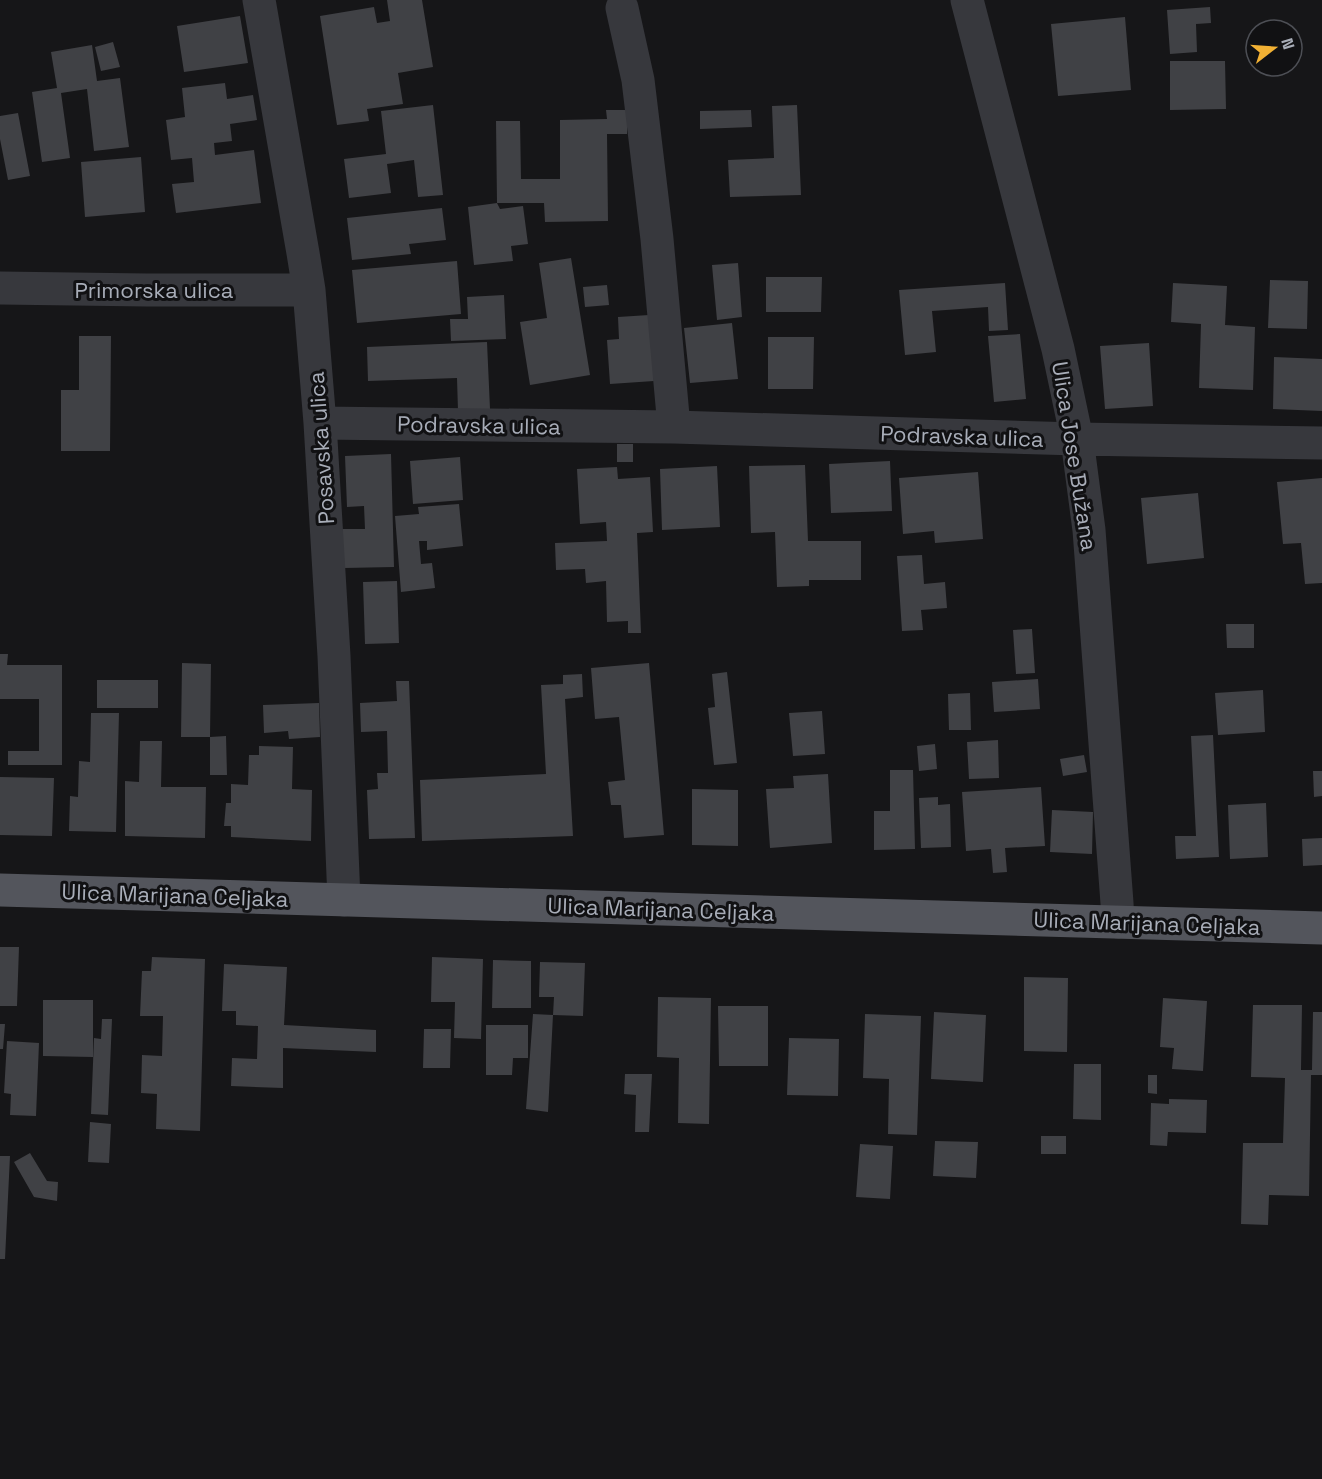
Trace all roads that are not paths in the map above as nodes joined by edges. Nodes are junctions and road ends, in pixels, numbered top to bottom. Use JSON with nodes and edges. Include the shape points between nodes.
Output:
{"nodes":[{"id":1,"x":258,"y":0,"type":"edge"},
{"id":2,"x":967,"y":0,"type":"edge"},
{"id":3,"x":622,"y":8,"type":"dead end"},
{"id":4,"x":0,"y":288,"type":"edge"},
{"id":5,"x":309,"y":290,"type":"junction"},
{"id":6,"x":320,"y":423,"type":"junction"},
{"id":7,"x":674,"y":427,"type":"junction"},
{"id":8,"x":1077,"y":440,"type":"junction"},
{"id":9,"x":1322,"y":443,"type":"edge"},
{"id":10,"x":0,"y":890,"type":"edge"},
{"id":11,"x":344,"y":900,"type":"junction"},
{"id":12,"x":1118,"y":922,"type":"junction"},
{"id":13,"x":1322,"y":928,"type":"edge"}],
"edges":[{"from":1,"to":5,"type":"street","name":"Posavska ulica"},
{"from":2,"to":8,"type":"street","name":"Ulica Jose Bužana","via":[[1058,349]]},
{"from":3,"to":7,"type":"street","via":[[638,80]]},
{"from":4,"to":5,"type":"street","name":"Primorska ulica"},
{"from":5,"to":6,"type":"street","name":"Posavska ulica"},
{"from":6,"to":7,"type":"street","name":"Podravska ulica"},
{"from":6,"to":11,"type":"street","name":"Posavska ulica"},
{"from":7,"to":8,"type":"street","name":"Podravska ulica"},
{"from":8,"to":9,"type":"street","name":"Podravska ulica"},
{"from":8,"to":12,"type":"street","name":"Ulica Jose Bužana","via":[[1089,530]]},
{"from":10,"to":11,"type":"main road","name":"Ulica Marijana Celjaka"},
{"from":11,"to":12,"type":"main road","name":"Ulica Marijana Celjaka"},
{"from":12,"to":13,"type":"main road","name":"Ulica Marijana Celjaka"}]}
